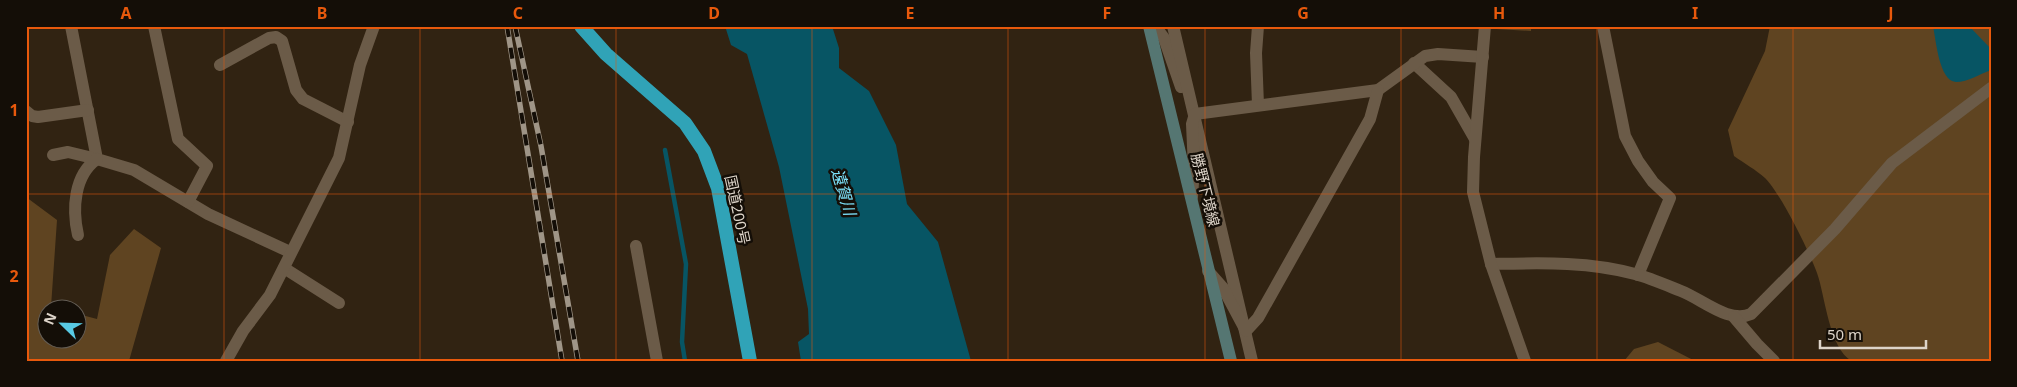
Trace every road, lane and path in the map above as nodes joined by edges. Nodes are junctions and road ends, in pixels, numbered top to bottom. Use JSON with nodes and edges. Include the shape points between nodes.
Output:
{"nodes":[{"id":1,"x":71,"y":26,"type":"edge"},
{"id":2,"x":154,"y":26,"type":"edge"},
{"id":3,"x":274,"y":26,"type":"edge"},
{"id":4,"x":374,"y":26,"type":"edge"},
{"id":5,"x":581,"y":26,"type":"edge"},
{"id":6,"x":1149,"y":26,"type":"edge"},
{"id":7,"x":1155,"y":26,"type":"edge"},
{"id":8,"x":1173,"y":26,"type":"edge"},
{"id":9,"x":1258,"y":26,"type":"edge"},
{"id":10,"x":1485,"y":26,"type":"edge"},
{"id":11,"x":1603,"y":26,"type":"edge"},
{"id":12,"x":282,"y":41,"type":"junction"},
{"id":13,"x":1483,"y":57,"type":"junction"},
{"id":14,"x":1414,"y":63,"type":"junction"},
{"id":15,"x":220,"y":65,"type":"dead end"},
{"id":16,"x":1991,"y":88,"type":"edge"},
{"id":17,"x":1378,"y":90,"type":"junction"},
{"id":18,"x":1191,"y":100,"type":"junction"},
{"id":19,"x":1258,"y":104,"type":"junction"},
{"id":20,"x":88,"y":110,"type":"junction"},
{"id":21,"x":26,"y":111,"type":"edge"},
{"id":22,"x":1195,"y":114,"type":"junction"},
{"id":23,"x":348,"y":122,"type":"junction"},
{"id":24,"x":1475,"y":139,"type":"junction"},
{"id":25,"x":53,"y":155,"type":"dead end"},
{"id":26,"x":97,"y":159,"type":"junction"},
{"id":27,"x":188,"y":202,"type":"junction"},
{"id":28,"x":1191,"y":202,"type":"junction"},
{"id":29,"x":78,"y":235,"type":"dead end"},
{"id":30,"x":636,"y":246,"type":"dead end"},
{"id":31,"x":290,"y":252,"type":"junction"},
{"id":32,"x":1491,"y":264,"type":"junction"},
{"id":33,"x":284,"y":268,"type":"junction"},
{"id":34,"x":1208,"y":270,"type":"junction"},
{"id":35,"x":1638,"y":275,"type":"junction"},
{"id":36,"x":339,"y":303,"type":"dead end"},
{"id":37,"x":1734,"y":317,"type":"junction"},
{"id":38,"x":1246,"y":331,"type":"junction"},
{"id":39,"x":226,"y":361,"type":"edge"},
{"id":40,"x":658,"y":361,"type":"edge"},
{"id":41,"x":750,"y":361,"type":"edge"},
{"id":42,"x":1231,"y":361,"type":"edge"},
{"id":43,"x":1252,"y":361,"type":"edge"},
{"id":44,"x":1524,"y":361,"type":"edge"},
{"id":45,"x":1774,"y":361,"type":"edge"}],
"edges":[{"from":1,"to":20,"type":"street"},
{"from":2,"to":27,"type":"street","via":[[178,139],[207,166]]},
{"from":3,"to":12,"type":"street"},
{"from":4,"to":23,"type":"street","via":[[360,65]]},
{"from":5,"to":41,"type":"highway","name":"国道200号","via":[[606,54],[685,123],[704,151],[718,188]]},
{"from":6,"to":28,"type":"main road","name":"勝野下境線"},
{"from":7,"to":18,"type":"street","via":[[1164,38],[1181,88]]},
{"from":8,"to":18,"type":"street"},
{"from":9,"to":19,"type":"street"},
{"from":10,"to":13,"type":"street"},
{"from":11,"to":35,"type":"street","via":[[1625,136],[1653,182],[1670,198]]},
{"from":12,"to":15,"type":"street","via":[[276,37],[269,38]]},
{"from":12,"to":23,"type":"street","via":[[296,90],[303,99]]},
{"from":13,"to":14,"type":"street","via":[[1438,54],[1425,56]]},
{"from":13,"to":24,"type":"street"},
{"from":14,"to":17,"type":"street"},
{"from":14,"to":24,"type":"street","via":[[1451,97]]},
{"from":16,"to":37,"type":"street","via":[[1892,163],[1835,229],[1750,314]]},
{"from":17,"to":19,"type":"street"},
{"from":17,"to":38,"type":"street","via":[[1370,119],[1258,318]]},
{"from":18,"to":22,"type":"street"},
{"from":19,"to":22,"type":"street"},
{"from":20,"to":21,"type":"street","via":[[38,117]]},
{"from":20,"to":26,"type":"street"},
{"from":22,"to":28,"type":"street","via":[[1192,124],[1194,168]]},
{"from":22,"to":38,"type":"street"},
{"from":23,"to":31,"type":"street","via":[[339,158]]},
{"from":24,"to":32,"type":"street","via":[[1473,192]]},
{"from":25,"to":26,"type":"street","via":[[68,152]]},
{"from":26,"to":27,"type":"street","via":[[134,170]]},
{"from":26,"to":29,"type":"street","via":[[87,166],[78,187],[74,220]]},
{"from":27,"to":31,"type":"street"},
{"from":28,"to":34,"type":"main road","name":"勝野下境線"},
{"from":30,"to":40,"type":"street"},
{"from":31,"to":33,"type":"street"},
{"from":32,"to":35,"type":"street","via":[[1556,263]]},
{"from":32,"to":44,"type":"street"},
{"from":33,"to":36,"type":"street"},
{"from":33,"to":39,"type":"street"},
{"from":34,"to":38,"type":"street","via":[[1223,288]]},
{"from":34,"to":42,"type":"main road","name":"勝野下境線"},
{"from":35,"to":37,"type":"street","via":[[1688,294]]},
{"from":37,"to":45,"type":"street"},
{"from":38,"to":43,"type":"street"}]}
